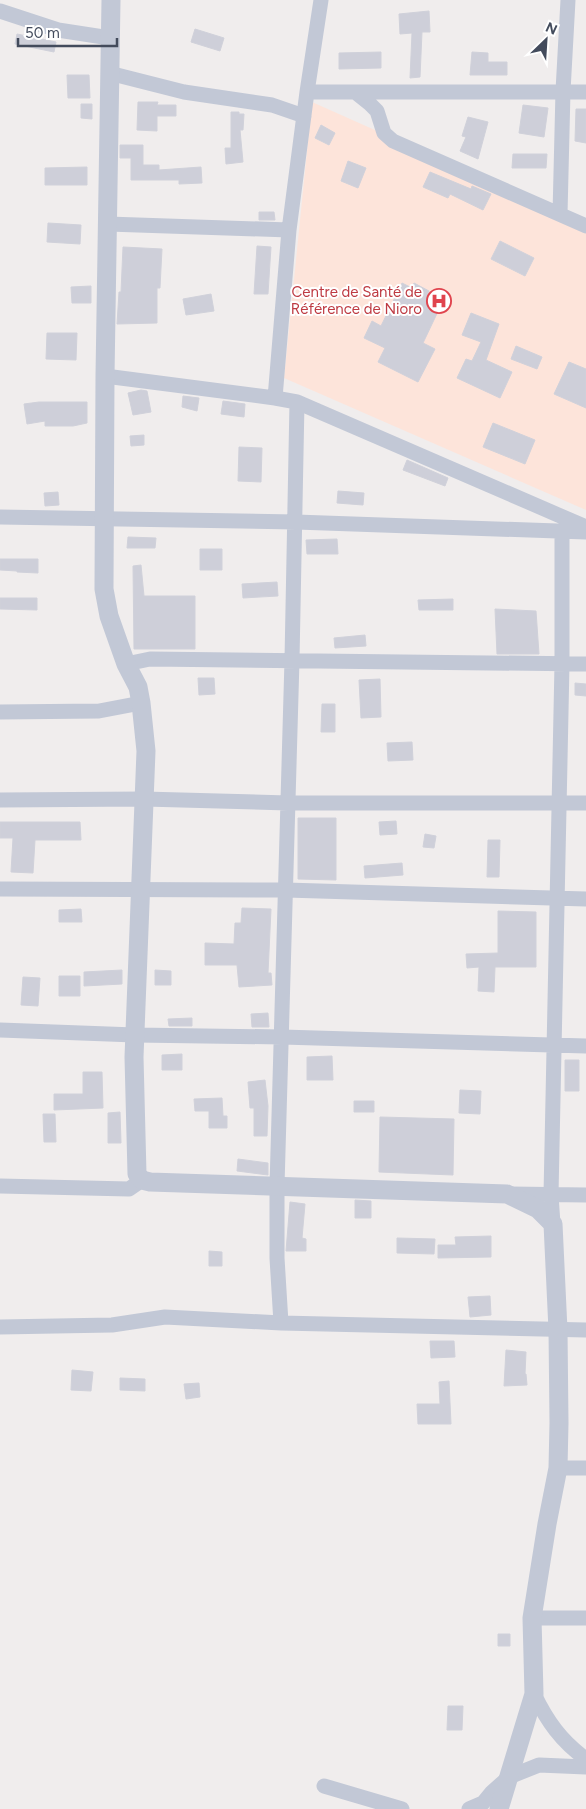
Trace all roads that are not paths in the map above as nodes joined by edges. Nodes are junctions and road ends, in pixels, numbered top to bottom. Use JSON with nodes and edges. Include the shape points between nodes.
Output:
{"nodes":[{"id":1,"x":111,"y":0,"type":"edge"},
{"id":2,"x":321,"y":0,"type":"edge"},
{"id":3,"x":568,"y":0,"type":"edge"},
{"id":4,"x":0,"y":11,"type":"edge"},
{"id":5,"x":110,"y":38,"type":"junction"},
{"id":6,"x":109,"y":74,"type":"junction"},
{"id":7,"x":563,"y":91,"type":"junction"},
{"id":8,"x":307,"y":92,"type":"junction"},
{"id":9,"x":354,"y":92,"type":"junction"},
{"id":10,"x":586,"y":92,"type":"edge"},
{"id":11,"x":304,"y":116,"type":"junction"},
{"id":12,"x":560,"y":214,"type":"junction"},
{"id":13,"x":108,"y":224,"type":"junction"},
{"id":14,"x":586,"y":226,"type":"edge"},
{"id":15,"x":289,"y":230,"type":"junction"},
{"id":16,"x":105,"y":376,"type":"junction"},
{"id":17,"x":275,"y":398,"type":"junction"},
{"id":18,"x":297,"y":402,"type":"junction"},
{"id":19,"x":0,"y":517,"type":"edge"},
{"id":20,"x":106,"y":518,"type":"junction"},
{"id":21,"x":296,"y":522,"type":"junction"},
{"id":22,"x":586,"y":527,"type":"edge"},
{"id":23,"x":562,"y":531,"type":"junction"},
{"id":24,"x":586,"y":532,"type":"edge"},
{"id":25,"x":292,"y":660,"type":"junction"},
{"id":26,"x":126,"y":664,"type":"junction"},
{"id":27,"x":562,"y":664,"type":"junction"},
{"id":28,"x":586,"y":664,"type":"edge"},
{"id":29,"x":142,"y":703,"type":"junction"},
{"id":30,"x":0,"y":712,"type":"edge"},
{"id":31,"x":144,"y":799,"type":"junction"},
{"id":32,"x":0,"y":800,"type":"edge"},
{"id":33,"x":288,"y":803,"type":"junction"},
{"id":34,"x":560,"y":803,"type":"junction"},
{"id":35,"x":586,"y":803,"type":"edge"},
{"id":36,"x":0,"y":888,"type":"edge"},
{"id":37,"x":141,"y":889,"type":"junction"},
{"id":38,"x":286,"y":890,"type":"junction"},
{"id":39,"x":558,"y":899,"type":"junction"},
{"id":40,"x":586,"y":899,"type":"edge"},
{"id":41,"x":0,"y":1030,"type":"edge"},
{"id":42,"x":135,"y":1035,"type":"junction"},
{"id":43,"x":282,"y":1037,"type":"junction"},
{"id":44,"x":555,"y":1044,"type":"junction"},
{"id":45,"x":586,"y":1046,"type":"edge"},
{"id":46,"x":142,"y":1180,"type":"junction"},
{"id":47,"x":0,"y":1186,"type":"edge"},
{"id":48,"x":277,"y":1186,"type":"junction"},
{"id":49,"x":507,"y":1194,"type":"junction"},
{"id":50,"x":551,"y":1195,"type":"junction"},
{"id":51,"x":586,"y":1195,"type":"edge"},
{"id":52,"x":553,"y":1224,"type":"junction"},
{"id":53,"x":281,"y":1323,"type":"junction"},
{"id":54,"x":0,"y":1327,"type":"edge"},
{"id":55,"x":558,"y":1330,"type":"junction"},
{"id":56,"x":586,"y":1330,"type":"edge"},
{"id":57,"x":558,"y":1468,"type":"junction"},
{"id":58,"x":586,"y":1468,"type":"edge"},
{"id":59,"x":532,"y":1618,"type":"junction"},
{"id":60,"x":586,"y":1618,"type":"edge"},
{"id":61,"x":534,"y":1694,"type":"junction"},
{"id":62,"x":586,"y":1759,"type":"edge"},
{"id":63,"x":586,"y":1767,"type":"edge"},
{"id":64,"x":509,"y":1776,"type":"junction"},
{"id":65,"x":324,"y":1786,"type":"dead end"},
{"id":66,"x":402,"y":1809,"type":"edge"},
{"id":67,"x":469,"y":1809,"type":"edge"},
{"id":68,"x":499,"y":1809,"type":"edge"}],
"edges":[{"from":1,"to":5,"type":"street"},
{"from":2,"to":8,"type":"street"},
{"from":3,"to":7,"type":"street"},
{"from":4,"to":5,"type":"street","via":[[58,30]]},
{"from":5,"to":6,"type":"street"},
{"from":6,"to":11,"type":"street","via":[[184,92],[272,105]]},
{"from":6,"to":13,"type":"street"},
{"from":7,"to":9,"type":"street"},
{"from":7,"to":10,"type":"street"},
{"from":7,"to":12,"type":"street"},
{"from":8,"to":9,"type":"street"},
{"from":8,"to":11,"type":"street"},
{"from":9,"to":12,"type":"street","via":[[377,111],[384,133],[393,141]]},
{"from":11,"to":15,"type":"street"},
{"from":12,"to":14,"type":"street"},
{"from":13,"to":15,"type":"street"},
{"from":13,"to":16,"type":"street"},
{"from":15,"to":17,"type":"street"},
{"from":16,"to":17,"type":"street"},
{"from":16,"to":20,"type":"street"},
{"from":17,"to":18,"type":"street"},
{"from":18,"to":21,"type":"street"},
{"from":18,"to":22,"type":"street"},
{"from":19,"to":20,"type":"street"},
{"from":20,"to":21,"type":"street"},
{"from":20,"to":26,"type":"street","via":[[104,589],[109,616]]},
{"from":21,"to":23,"type":"street"},
{"from":21,"to":25,"type":"street"},
{"from":23,"to":24,"type":"street"},
{"from":23,"to":27,"type":"street"},
{"from":25,"to":26,"type":"street","via":[[150,659]]},
{"from":25,"to":27,"type":"street"},
{"from":25,"to":33,"type":"street"},
{"from":26,"to":29,"type":"street"},
{"from":27,"to":28,"type":"street"},
{"from":27,"to":34,"type":"street"},
{"from":29,"to":30,"type":"street","via":[[98,711]]},
{"from":29,"to":31,"type":"street","via":[[146,750]]},
{"from":31,"to":32,"type":"street"},
{"from":31,"to":33,"type":"street"},
{"from":31,"to":37,"type":"street"},
{"from":33,"to":34,"type":"street"},
{"from":33,"to":38,"type":"street"},
{"from":34,"to":35,"type":"street"},
{"from":34,"to":39,"type":"street"},
{"from":36,"to":37,"type":"street"},
{"from":37,"to":38,"type":"street"},
{"from":37,"to":42,"type":"street"},
{"from":38,"to":39,"type":"street"},
{"from":38,"to":43,"type":"street"},
{"from":39,"to":40,"type":"street"},
{"from":39,"to":44,"type":"street"},
{"from":41,"to":42,"type":"street"},
{"from":42,"to":43,"type":"street"},
{"from":42,"to":46,"type":"street","via":[[137,1174]]},
{"from":43,"to":44,"type":"street"},
{"from":43,"to":48,"type":"street"},
{"from":44,"to":45,"type":"street"},
{"from":44,"to":50,"type":"street"},
{"from":46,"to":47,"type":"street","via":[[129,1189]]},
{"from":46,"to":48,"type":"street"},
{"from":48,"to":49,"type":"street"},
{"from":48,"to":53,"type":"street"},
{"from":49,"to":50,"type":"street"},
{"from":49,"to":52,"type":"street","via":[[538,1209]]},
{"from":50,"to":51,"type":"street"},
{"from":50,"to":52,"type":"street"},
{"from":52,"to":55,"type":"street"},
{"from":53,"to":54,"type":"street","via":[[165,1317],[112,1325]]},
{"from":53,"to":55,"type":"street"},
{"from":55,"to":56,"type":"street"},
{"from":55,"to":57,"type":"street"},
{"from":57,"to":58,"type":"street"},
{"from":57,"to":59,"type":"street"},
{"from":59,"to":60,"type":"street"},
{"from":59,"to":61,"type":"street"},
{"from":61,"to":62,"type":"street","via":[[545,1717],[563,1740]]},
{"from":61,"to":64,"type":"street"},
{"from":63,"to":64,"type":"street","via":[[538,1765]]},
{"from":64,"to":67,"type":"street","via":[[483,1804]]},
{"from":64,"to":68,"type":"street"},
{"from":65,"to":66,"type":"street"}]}
